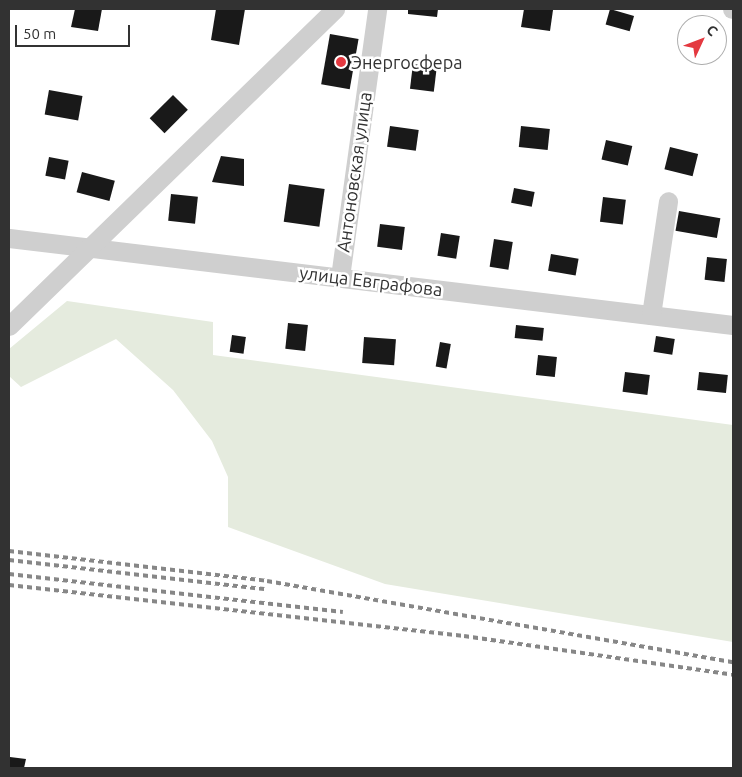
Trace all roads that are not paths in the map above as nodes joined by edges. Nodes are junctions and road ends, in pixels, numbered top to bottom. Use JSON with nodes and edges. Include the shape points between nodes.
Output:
{"nodes":[{"id":1,"x":335,"y":9,"type":"edge"},
{"id":2,"x":377,"y":9,"type":"edge"},
{"id":3,"x":668,"y":201,"type":"dead end"},
{"id":4,"x":9,"y":238,"type":"edge"},
{"id":5,"x":88,"y":247,"type":"junction"},
{"id":6,"x":340,"y":277,"type":"junction"},
{"id":7,"x":651,"y":315,"type":"junction"},
{"id":8,"x":733,"y":325,"type":"edge"},
{"id":9,"x":9,"y":326,"type":"edge"}],
"edges":[{"from":1,"to":5,"type":"street"},
{"from":2,"to":6,"type":"street","name":"Антоновская улица"},
{"from":3,"to":7,"type":"street"},
{"from":4,"to":5,"type":"street","name":"улица Евграфова"},
{"from":5,"to":6,"type":"street","name":"улица Евграфова"},
{"from":5,"to":9,"type":"street"},
{"from":6,"to":7,"type":"street","name":"улица Евграфова"},
{"from":7,"to":8,"type":"street","name":"улица Евграфова"}]}
